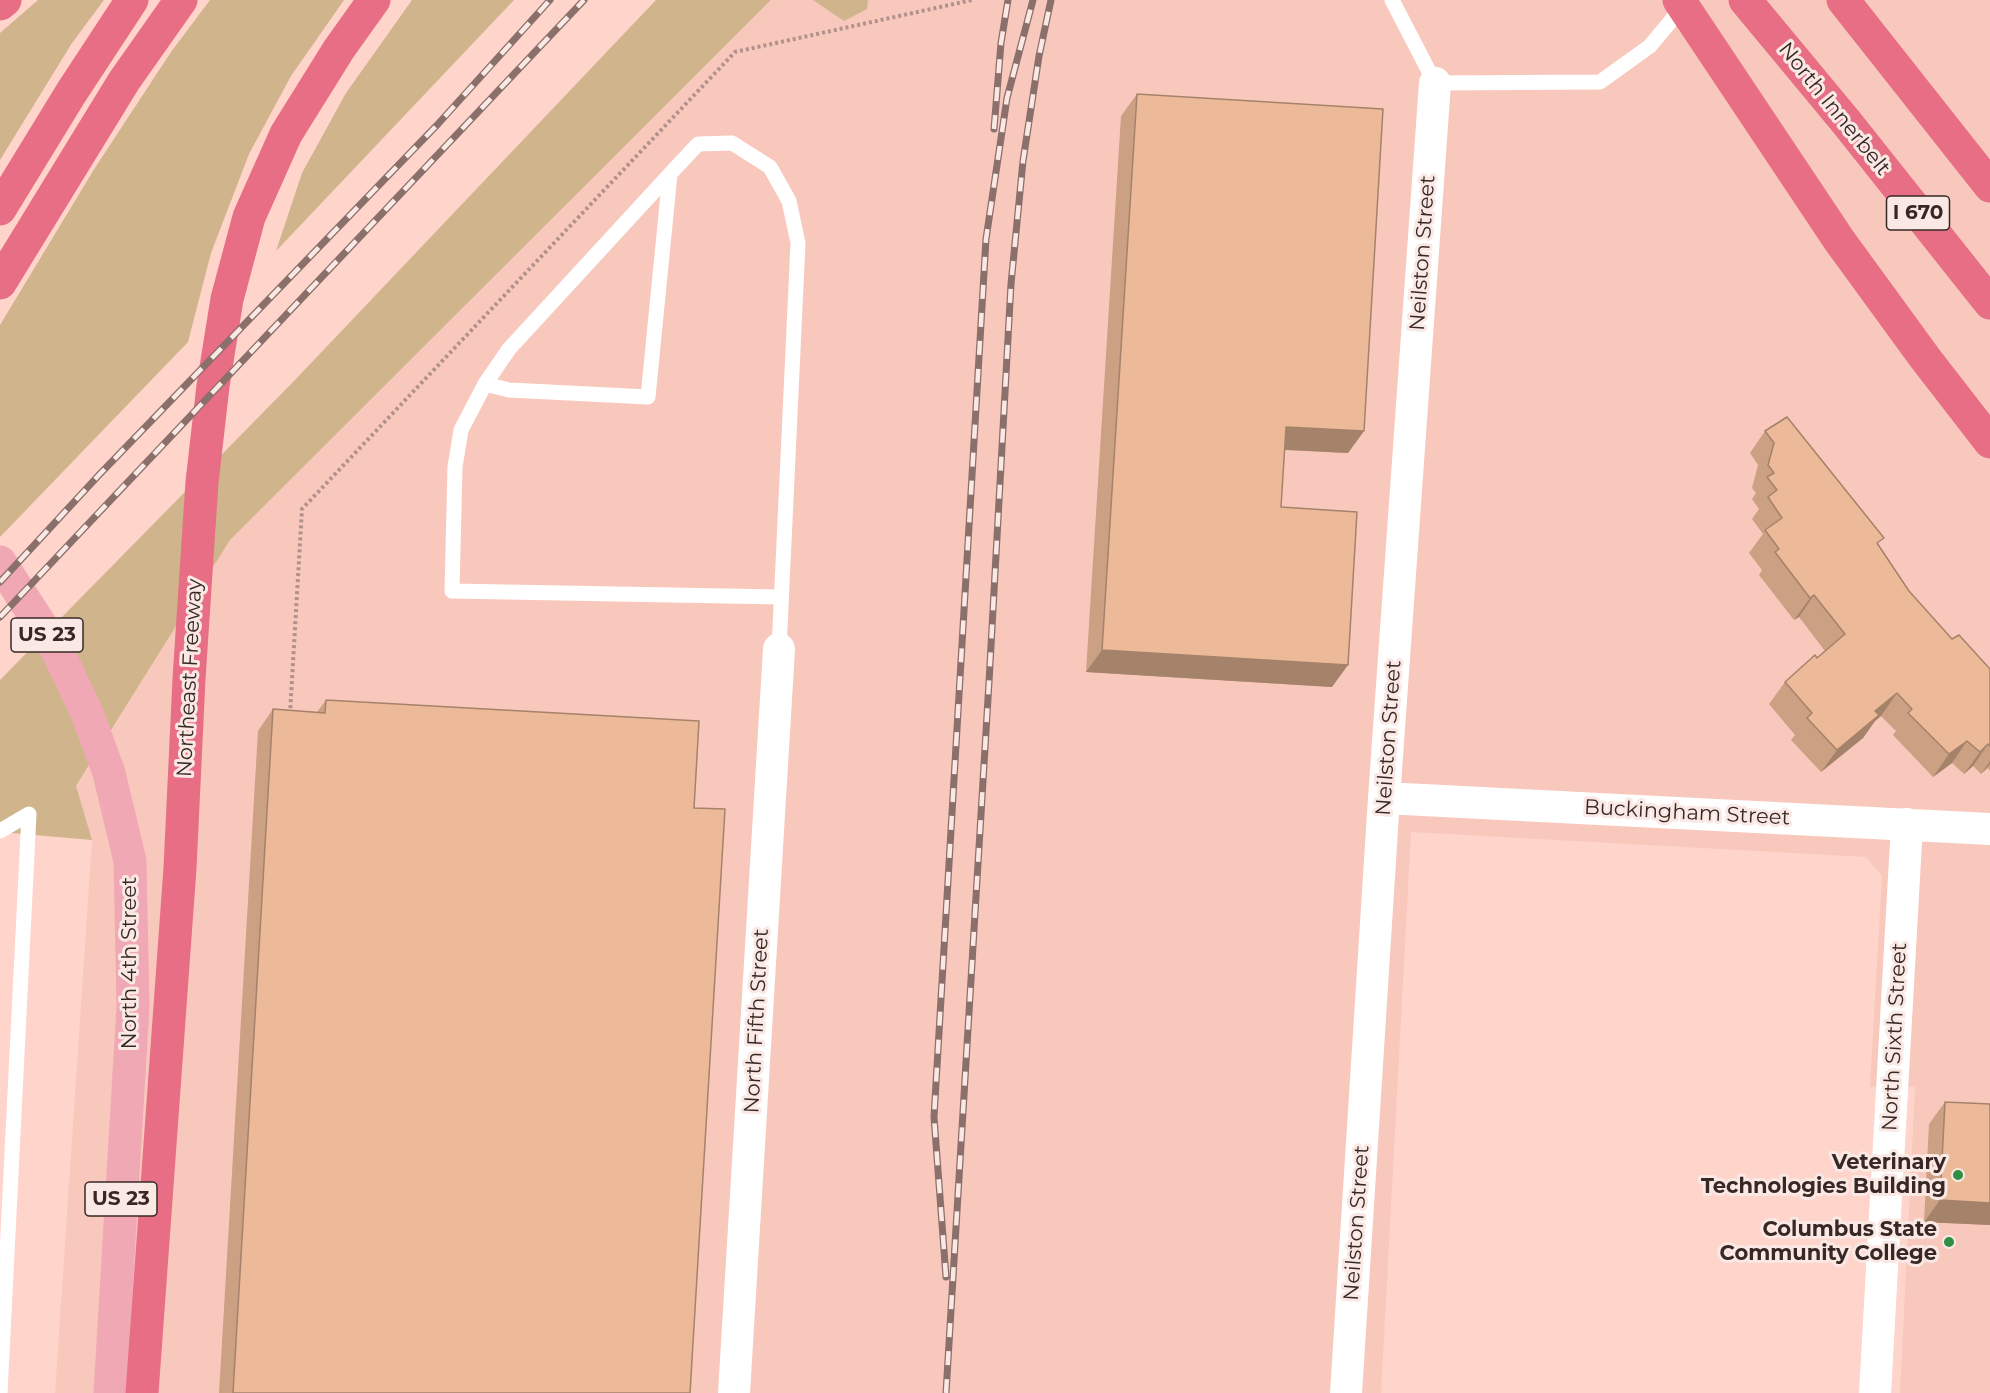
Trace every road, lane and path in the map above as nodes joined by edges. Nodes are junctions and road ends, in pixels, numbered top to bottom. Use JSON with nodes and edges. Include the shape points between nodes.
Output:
{"nodes":[{"id":1,"x":5,"y":0,"type":"edge"},
{"id":2,"x":132,"y":0,"type":"edge"},
{"id":3,"x":181,"y":0,"type":"edge"},
{"id":4,"x":374,"y":0,"type":"edge"},
{"id":5,"x":1392,"y":0,"type":"edge"},
{"id":6,"x":1679,"y":0,"type":"edge"},
{"id":7,"x":1687,"y":0,"type":"edge"},
{"id":8,"x":1745,"y":0,"type":"edge"},
{"id":9,"x":0,"y":4,"type":"edge"},
{"id":10,"x":1849,"y":7,"type":"edge"},
{"id":11,"x":1435,"y":83,"type":"junction"},
{"id":12,"x":670,"y":174,"type":"junction"},
{"id":13,"x":1990,"y":186,"type":"edge"},
{"id":14,"x":0,"y":209,"type":"edge"},
{"id":15,"x":0,"y":283,"type":"edge"},
{"id":16,"x":1990,"y":303,"type":"edge"},
{"id":17,"x":484,"y":384,"type":"junction"},
{"id":18,"x":1990,"y":442,"type":"edge"},
{"id":19,"x":0,"y":562,"type":"edge"},
{"id":20,"x":781,"y":597,"type":"junction"},
{"id":21,"x":779,"y":649,"type":"joint"},
{"id":22,"x":1384,"y":798,"type":"junction"},
{"id":23,"x":1907,"y":824,"type":"junction"},
{"id":24,"x":1990,"y":829,"type":"edge"},
{"id":25,"x":0,"y":831,"type":"edge"},
{"id":26,"x":0,"y":1393,"type":"edge"},
{"id":27,"x":110,"y":1393,"type":"edge"},
{"id":28,"x":142,"y":1393,"type":"edge"},
{"id":29,"x":734,"y":1393,"type":"edge"},
{"id":30,"x":1346,"y":1393,"type":"edge"},
{"id":31,"x":1875,"y":1393,"type":"edge"}],
"edges":[{"from":1,"to":9,"type":"highway"},
{"from":2,"to":14,"type":"highway"},
{"from":3,"to":15,"type":"highway","via":[[124,81]]},
{"from":4,"to":28,"type":"highway","name":"Northeast Freeway","via":[[286,134],[249,217],[227,299],[202,482],[180,868]]},
{"from":5,"to":11,"type":"lane"},
{"from":6,"to":18,"type":"highway","via":[[1839,240]]},
{"from":7,"to":11,"type":"lane","via":[[1650,46],[1600,82]]},
{"from":8,"to":16,"type":"highway","name":"North Innerbelt","number":"I 670"},
{"from":10,"to":13,"type":"highway"},
{"from":11,"to":22,"type":"street","name":"Neilston Street"},
{"from":12,"to":17,"type":"lane","via":[[509,350]]},
{"from":12,"to":17,"type":"lane","via":[[648,397],[510,390]]},
{"from":12,"to":20,"type":"lane","via":[[698,144],[732,143],[770,167],[789,201],[798,243]]},
{"from":17,"to":20,"type":"lane","via":[[461,430],[455,467],[452,591]]},
{"from":19,"to":27,"type":"main road","name":"North 4th Street","number":"US 23","via":[[58,652],[87,713],[109,773],[130,861],[133,1006]]},
{"from":20,"to":21,"type":"lane"},
{"from":21,"to":29,"type":"street","name":"North Fifth Street"},
{"from":22,"to":23,"type":"street","name":"Buckingham Street"},
{"from":22,"to":30,"type":"street","name":"Neilston Street"},
{"from":23,"to":24,"type":"street","name":"Buckingham Street"},
{"from":23,"to":31,"type":"street","name":"North Sixth Street"},
{"from":25,"to":26,"type":"lane","via":[[29,814]]}]}
